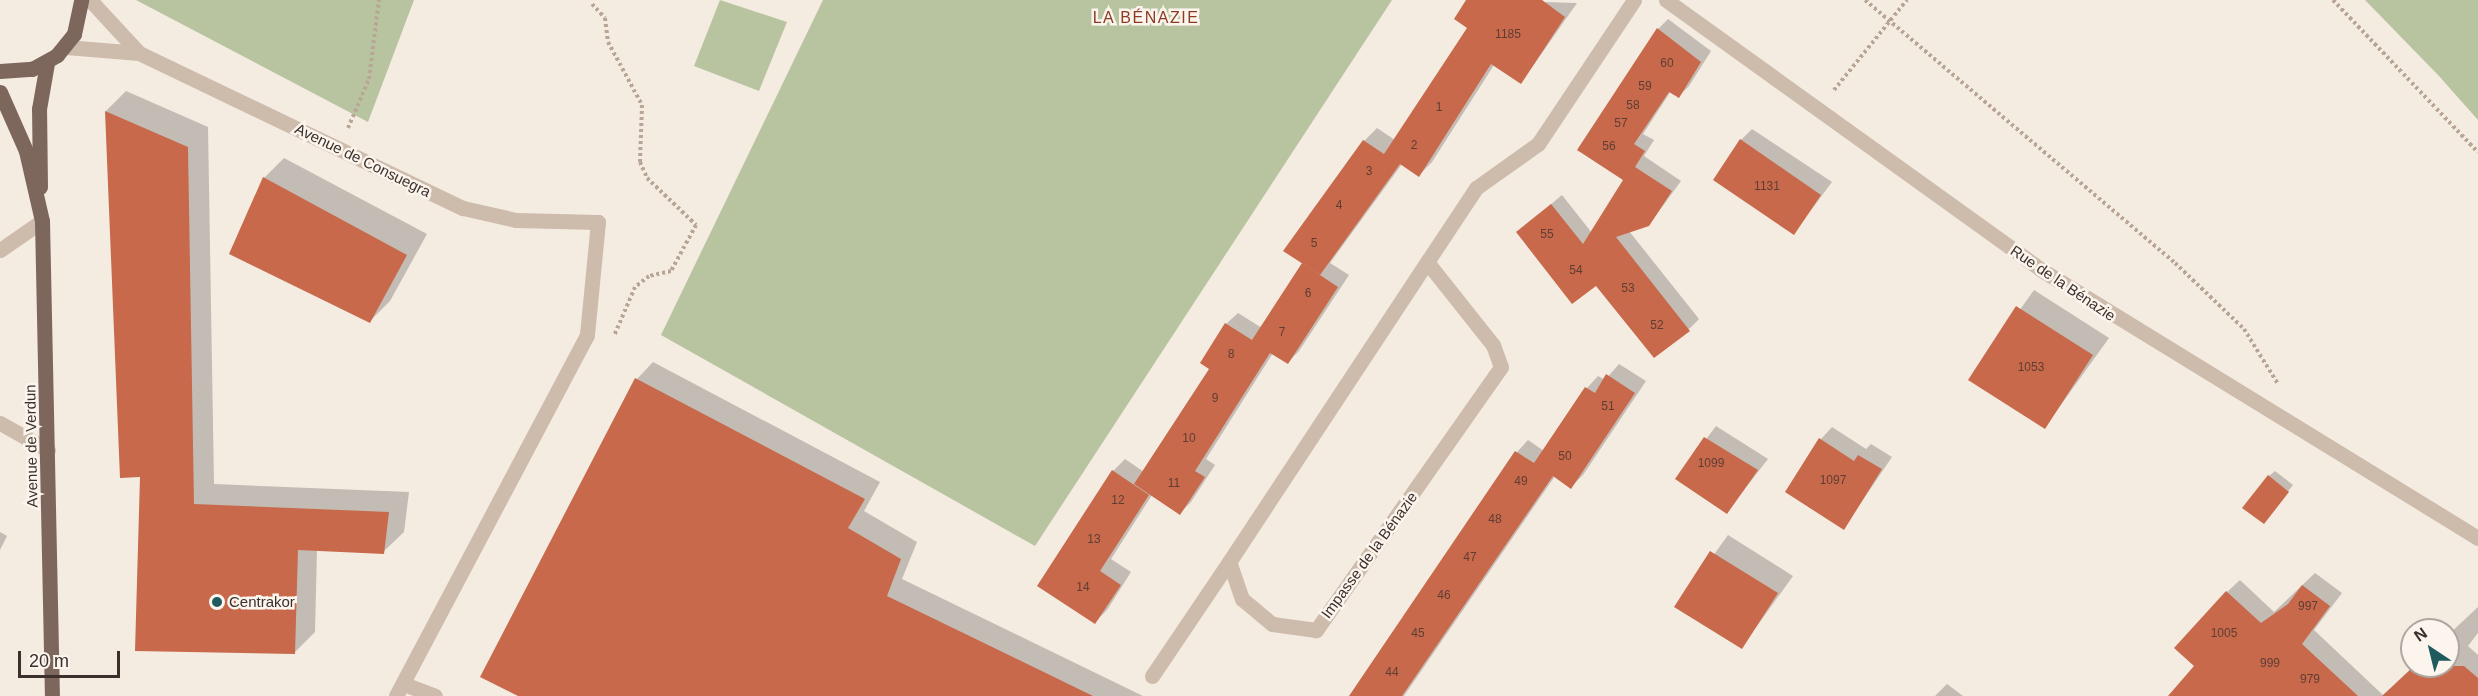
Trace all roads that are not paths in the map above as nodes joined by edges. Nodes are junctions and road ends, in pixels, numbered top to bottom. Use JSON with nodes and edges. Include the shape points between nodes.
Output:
{"nodes":[{"id":1,"x":81,"y":0,"type":"edge"},
{"id":2,"x":90,"y":0,"type":"edge"},
{"id":3,"x":1634,"y":0,"type":"edge"},
{"id":4,"x":1666,"y":0,"type":"edge"},
{"id":5,"x":66,"y":47,"type":"junction"},
{"id":6,"x":140,"y":53,"type":"junction"},
{"id":7,"x":47,"y":63,"type":"junction"},
{"id":8,"x":0,"y":71,"type":"edge"},
{"id":9,"x":0,"y":92,"type":"edge"},
{"id":10,"x":39,"y":196,"type":"junction"},
{"id":11,"x":42,"y":221,"type":"junction"},
{"id":12,"x":0,"y":250,"type":"edge"},
{"id":13,"x":1427,"y":262,"type":"junction"},
{"id":14,"x":0,"y":423,"type":"edge"},
{"id":15,"x":48,"y":450,"type":"junction"},
{"id":16,"x":2478,"y":538,"type":"edge"},
{"id":17,"x":1228,"y":562,"type":"junction"},
{"id":18,"x":1152,"y":676,"type":"dead end"},
{"id":19,"x":400,"y":690,"type":"edge"},
{"id":20,"x":52,"y":696,"type":"edge"},
{"id":21,"x":435,"y":696,"type":"edge"}],
"edges":[{"from":1,"to":5,"type":"main road","via":[[79,19]]},
{"from":2,"to":6,"type":"street","name":"Avenue de Consuegra"},
{"from":3,"to":13,"type":"street","via":[[1538,144],[1476,188]]},
{"from":4,"to":16,"type":"street","name":"Rue de la Bénazie","via":[[2040,269]]},
{"from":5,"to":6,"type":"street","name":"Avenue de Consuegra"},
{"from":5,"to":7,"type":"main road"},
{"from":6,"to":19,"type":"street","name":"Avenue de Consuegra","via":[[463,208],[516,220],[598,222],[587,335]]},
{"from":7,"to":8,"type":"main road"},
{"from":7,"to":10,"type":"main road","name":"Avenue de Verdun","via":[[39,109]]},
{"from":9,"to":10,"type":"main road","name":"Avenue de Verdun"},
{"from":10,"to":11,"type":"main road","name":"Avenue de Verdun"},
{"from":11,"to":12,"type":"street"},
{"from":11,"to":15,"type":"main road","name":"Avenue de Verdun"},
{"from":13,"to":17,"type":"street"},
{"from":13,"to":17,"type":"street","name":"Impasse de la Bénazie","via":[[1497,352],[1501,367],[1488,389],[1316,630],[1283,627],[1253,611],[1234,584]]},
{"from":14,"to":15,"type":"street"},
{"from":15,"to":20,"type":"main road","name":"Avenue de Verdun"},
{"from":17,"to":18,"type":"street"},
{"from":19,"to":21,"type":"street"}]}
